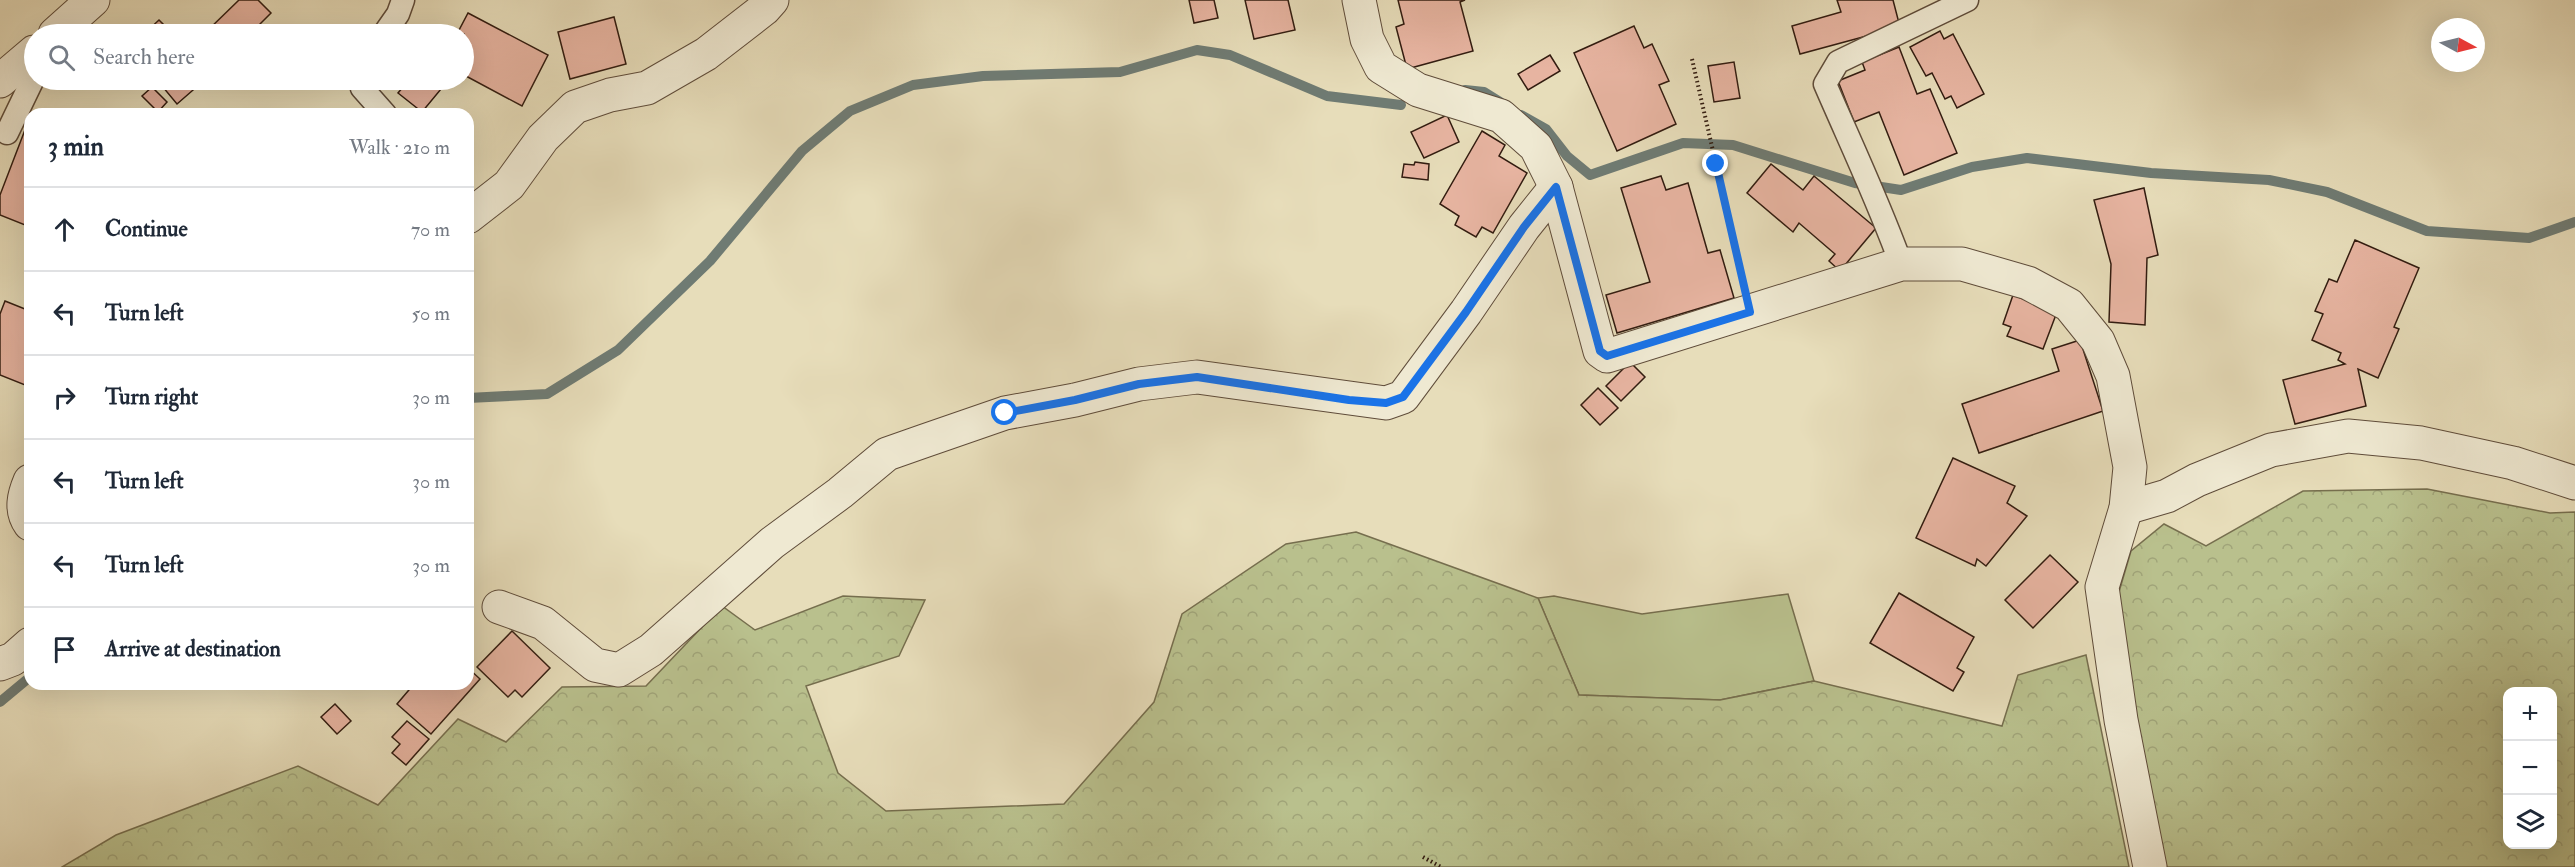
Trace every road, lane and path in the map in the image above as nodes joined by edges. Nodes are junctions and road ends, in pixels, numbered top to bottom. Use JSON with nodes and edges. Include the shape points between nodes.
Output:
{"nodes":[{"id":1,"x":93,"y":0,"type":"edge"},
{"id":2,"x":403,"y":0,"type":"edge"},
{"id":3,"x":772,"y":0,"type":"edge"},
{"id":4,"x":1359,"y":0,"type":"edge"},
{"id":5,"x":1967,"y":0,"type":"edge"},
{"id":6,"x":66,"y":24,"type":"edge"},
{"id":7,"x":391,"y":24,"type":"edge"},
{"id":8,"x":1692,"y":59,"type":"dead end"},
{"id":9,"x":24,"y":61,"type":"edge"},
{"id":10,"x":0,"y":81,"type":"edge"},
{"id":11,"x":28,"y":90,"type":"edge"},
{"id":12,"x":364,"y":90,"type":"edge"},
{"id":13,"x":380,"y":108,"type":"edge"},
{"id":14,"x":7,"y":133,"type":"dead end"},
{"id":15,"x":1556,"y":187,"type":"junction"},
{"id":16,"x":474,"y":212,"type":"edge"},
{"id":17,"x":1901,"y":264,"type":"junction"},
{"id":18,"x":1750,"y":312,"type":"junction"},
{"id":19,"x":2575,"y":483,"type":"edge"},
{"id":20,"x":2126,"y":508,"type":"junction"},
{"id":21,"x":499,"y":607,"type":"dead end"},
{"id":22,"x":24,"y":649,"type":"edge"},
{"id":23,"x":0,"y":664,"type":"edge"},
{"id":24,"x":1424,"y":857,"type":"dead end"},
{"id":25,"x":1441,"y":867,"type":"edge"},
{"id":26,"x":2150,"y":867,"type":"edge"}],
"edges":[{"from":1,"to":6,"type":"street"},
{"from":2,"to":7,"type":"lane"},
{"from":3,"to":16,"type":"street","via":[[706,54],[647,88],[575,107],[543,138],[509,184]]},
{"from":4,"to":15,"type":"street","via":[[1367,39],[1381,67],[1418,90],[1501,116],[1536,147]]},
{"from":5,"to":17,"type":"lane","via":[[1838,62],[1825,84],[1880,204]]},
{"from":8,"to":18,"type":"path"},
{"from":9,"to":10,"type":"street"},
{"from":11,"to":14,"type":"lane"},
{"from":12,"to":13,"type":"lane"},
{"from":15,"to":18,"type":"street","via":[[1600,351],[1607,356]]},
{"from":15,"to":21,"type":"street","via":[[1403,397],[1386,403],[1349,400],[1197,377],[1139,384],[1005,413],[934,437],[887,454],[772,543],[651,650],[619,670],[595,665],[543,622]]},
{"from":17,"to":18,"type":"street"},
{"from":17,"to":20,"type":"street","via":[[1962,264],[2028,283],[2069,305],[2098,341],[2113,376],[2130,467]]},
{"from":19,"to":20,"type":"street","via":[[2513,463],[2421,443],[2348,436],[2271,450],[2167,496]]},
{"from":20,"to":26,"type":"street","via":[[2102,587],[2121,720]]},
{"from":22,"to":23,"type":"street"},
{"from":24,"to":25,"type":"path"}]}
